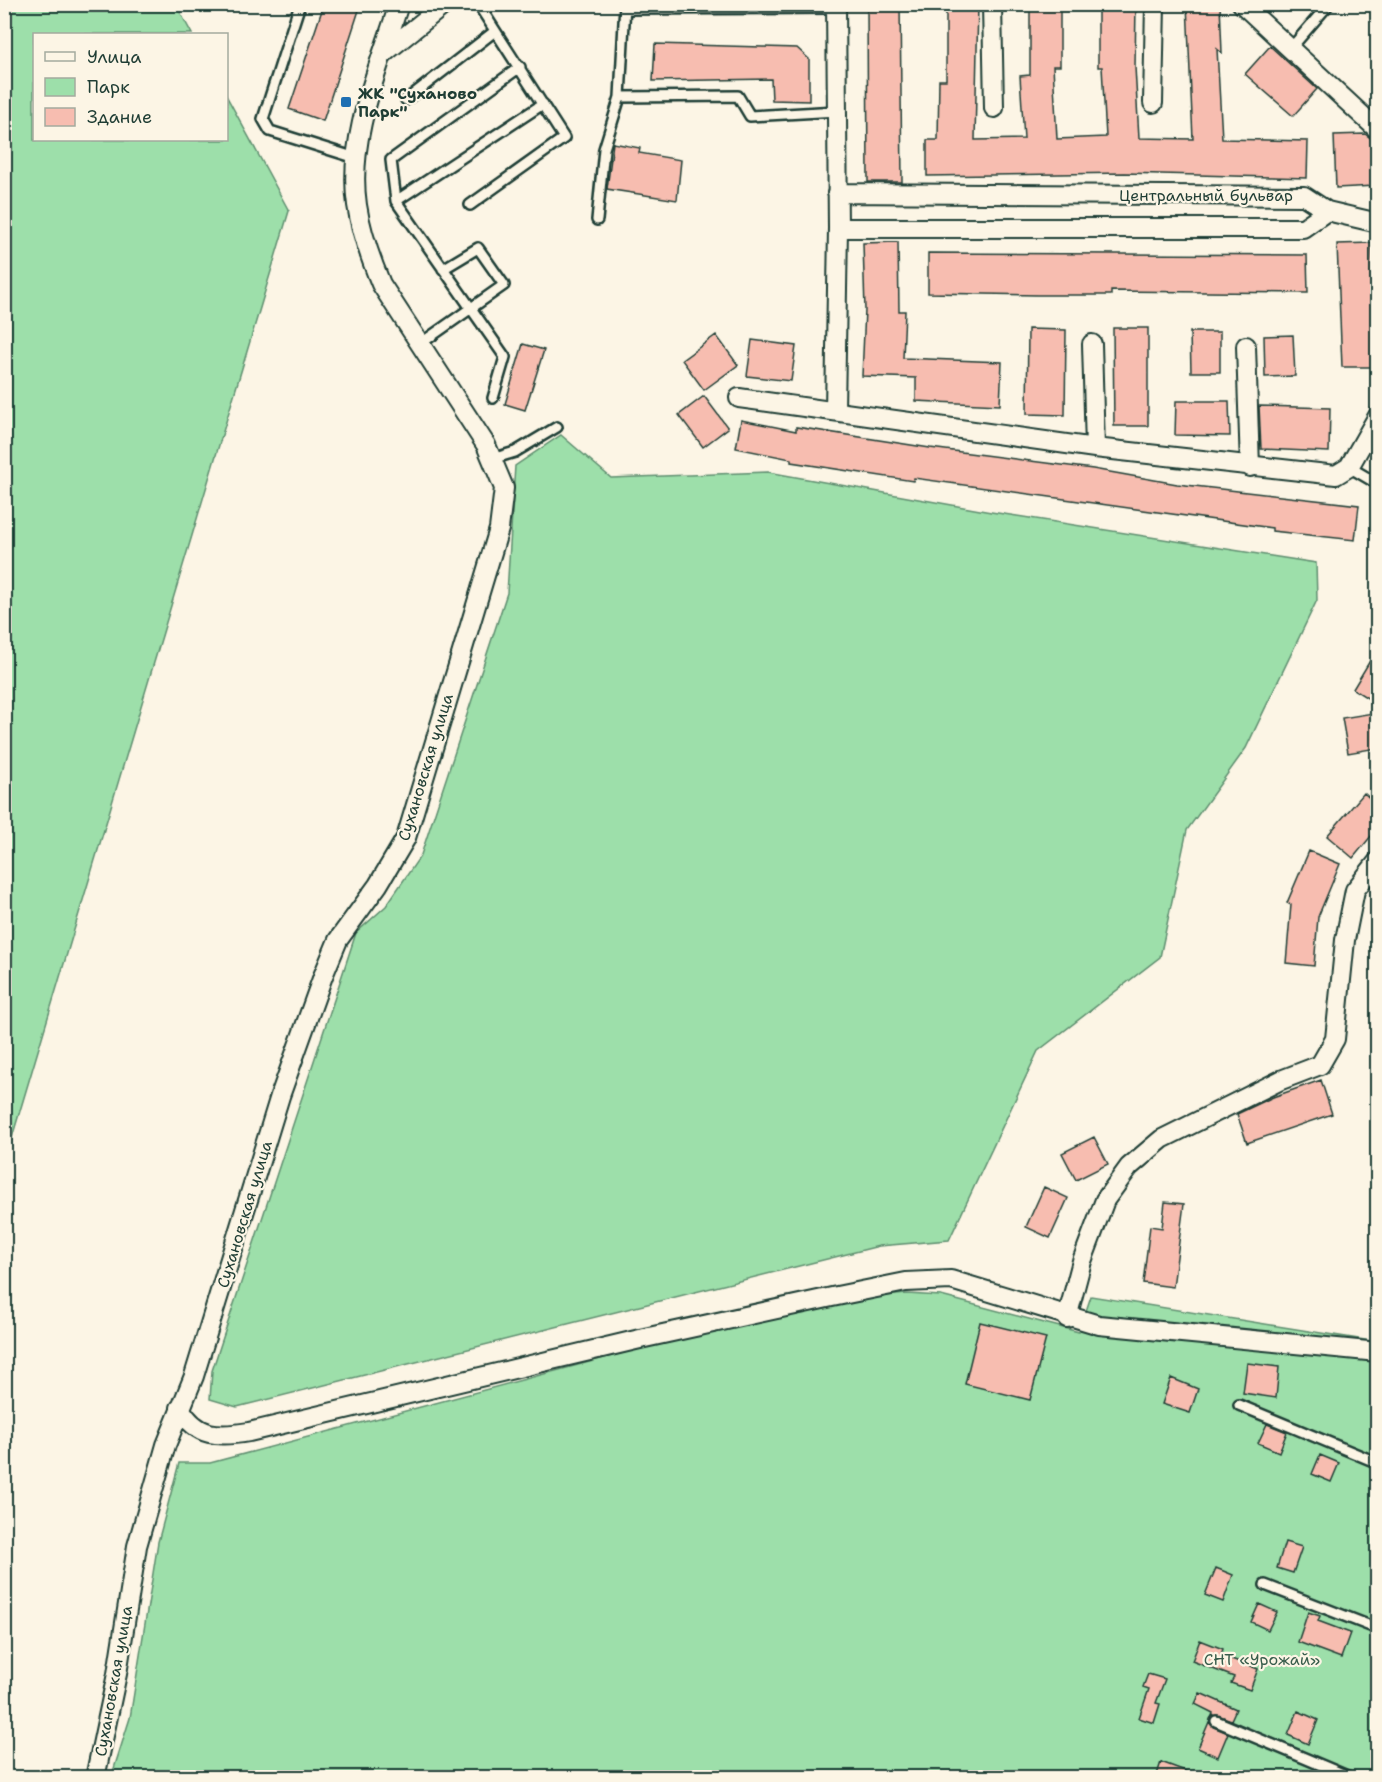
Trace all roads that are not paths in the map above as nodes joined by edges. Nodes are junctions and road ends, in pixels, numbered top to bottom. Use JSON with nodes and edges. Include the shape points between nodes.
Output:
{"nodes":[{"id":1,"x":300,"y":4,"type":"edge"},
{"id":2,"x":399,"y":4,"type":"edge"},
{"id":3,"x":445,"y":4,"type":"edge"},
{"id":4,"x":478,"y":4,"type":"edge"},
{"id":5,"x":992,"y":4,"type":"edge"},
{"id":6,"x":1155,"y":4,"type":"edge"},
{"id":7,"x":1242,"y":4,"type":"edge"},
{"id":8,"x":1329,"y":4,"type":"edge"},
{"id":9,"x":836,"y":6,"type":"edge"},
{"id":10,"x":625,"y":7,"type":"edge"},
{"id":11,"x":495,"y":31,"type":"junction"},
{"id":12,"x":1291,"y":48,"type":"junction"},
{"id":13,"x":383,"y":54,"type":"junction"},
{"id":14,"x":520,"y":67,"type":"junction"},
{"id":15,"x":620,"y":97,"type":"junction"},
{"id":16,"x":406,"y":100,"type":"dead end"},
{"id":17,"x":1153,"y":103,"type":"dead end"},
{"id":18,"x":543,"y":104,"type":"junction"},
{"id":19,"x":994,"y":108,"type":"dead end"},
{"id":20,"x":837,"y":111,"type":"junction"},
{"id":21,"x":1377,"y":130,"type":"edge"},
{"id":22,"x":356,"y":158,"type":"junction"},
{"id":23,"x":837,"y":193,"type":"junction"},
{"id":24,"x":396,"y":201,"type":"junction"},
{"id":25,"x":470,"y":205,"type":"dead end"},
{"id":26,"x":1327,"y":211,"type":"junction"},
{"id":27,"x":597,"y":220,"type":"dead end"},
{"id":28,"x":1377,"y":224,"type":"edge"},
{"id":29,"x":838,"y":228,"type":"junction"},
{"id":30,"x":443,"y":269,"type":"junction"},
{"id":31,"x":469,"y":309,"type":"junction"},
{"id":32,"x":420,"y":344,"type":"junction"},
{"id":33,"x":1092,"y":344,"type":"dead end"},
{"id":34,"x":1246,"y":346,"type":"dead end"},
{"id":35,"x":493,"y":398,"type":"dead end"},
{"id":36,"x":739,"y":399,"type":"dead end"},
{"id":37,"x":835,"y":411,"type":"junction"},
{"id":38,"x":1377,"y":416,"type":"edge"},
{"id":39,"x":557,"y":428,"type":"dead end"},
{"id":40,"x":1095,"y":448,"type":"junction"},
{"id":41,"x":492,"y":459,"type":"junction"},
{"id":42,"x":1250,"y":467,"type":"junction"},
{"id":43,"x":1349,"y":467,"type":"junction"},
{"id":44,"x":1377,"y":484,"type":"edge"},
{"id":45,"x":1377,"y":861,"type":"edge"},
{"id":46,"x":1067,"y":1318,"type":"junction"},
{"id":47,"x":1377,"y":1352,"type":"edge"},
{"id":48,"x":1239,"y":1405,"type":"dead end"},
{"id":49,"x":180,"y":1408,"type":"junction"},
{"id":50,"x":1377,"y":1463,"type":"edge"},
{"id":51,"x":1265,"y":1585,"type":"dead end"},
{"id":52,"x":1377,"y":1629,"type":"edge"},
{"id":53,"x":1216,"y":1722,"type":"dead end"},
{"id":54,"x":95,"y":1778,"type":"edge"},
{"id":55,"x":1352,"y":1778,"type":"edge"}],
"edges":[{"from":1,"to":22,"type":"lane","via":[[263,119],[270,131]]},
{"from":2,"to":13,"type":"street","name":"Сухановская улица"},
{"from":3,"to":13,"type":"street"},
{"from":4,"to":11,"type":"lane"},
{"from":5,"to":19,"type":"street"},
{"from":6,"to":17,"type":"street"},
{"from":7,"to":12,"type":"street"},
{"from":8,"to":12,"type":"lane"},
{"from":9,"to":10,"type":"lane"},
{"from":9,"to":20,"type":"street"},
{"from":10,"to":15,"type":"lane"},
{"from":11,"to":14,"type":"lane"},
{"from":11,"to":16,"type":"lane"},
{"from":12,"to":21,"type":"street"},
{"from":13,"to":22,"type":"street","name":"Сухановская улица"},
{"from":14,"to":18,"type":"lane"},
{"from":14,"to":24,"type":"lane","via":[[391,160]]},
{"from":15,"to":20,"type":"lane","via":[[738,96],[750,116]]},
{"from":15,"to":27,"type":"lane","via":[[604,149]]},
{"from":18,"to":24,"type":"lane"},
{"from":18,"to":25,"type":"lane","via":[[564,138]]},
{"from":20,"to":23,"type":"street"},
{"from":22,"to":32,"type":"street","name":"Сухановская улица","via":[[357,206],[371,260],[381,284]]},
{"from":23,"to":26,"type":"street","name":"Центральный бульвар","via":[[1304,196]]},
{"from":23,"to":29,"type":"street"},
{"from":24,"to":30,"type":"lane"},
{"from":26,"to":28,"type":"street"},
{"from":26,"to":29,"type":"street","name":"Центральный бульвар","via":[[1303,228]]},
{"from":29,"to":37,"type":"street"},
{"from":30,"to":31,"type":"lane"},
{"from":30,"to":31,"type":"lane","via":[[478,248],[504,285]]},
{"from":31,"to":32,"type":"lane"},
{"from":31,"to":35,"type":"lane","via":[[505,357]]},
{"from":32,"to":41,"type":"street","name":"Сухановская улица","via":[[472,420]]},
{"from":33,"to":40,"type":"street"},
{"from":34,"to":42,"type":"street"},
{"from":36,"to":37,"type":"street"},
{"from":37,"to":40,"type":"street"},
{"from":38,"to":43,"type":"street"},
{"from":39,"to":41,"type":"lane","via":[[515,452]]},
{"from":40,"to":42,"type":"street"},
{"from":41,"to":49,"type":"street","name":"Сухановская улица","via":[[504,488],[499,529],[406,838],[338,940],[323,976],[280,1096],[194,1376]]},
{"from":42,"to":43,"type":"street","via":[[1335,475]]},
{"from":43,"to":44,"type":"lane"},
{"from":45,"to":46,"type":"street","via":[[1355,890],[1345,940],[1335,1039],[1320,1065],[1162,1139],[1129,1167],[1105,1200]]},
{"from":46,"to":47,"type":"street","via":[[1099,1325]]},
{"from":46,"to":49,"type":"street","via":[[951,1281],[906,1282],[640,1339],[249,1432],[220,1437],[204,1432],[185,1418]]},
{"from":48,"to":50,"type":"lane"},
{"from":49,"to":54,"type":"street","name":"Сухановская улица","via":[[137,1546]]},
{"from":51,"to":52,"type":"lane"},
{"from":53,"to":55,"type":"lane"}]}
